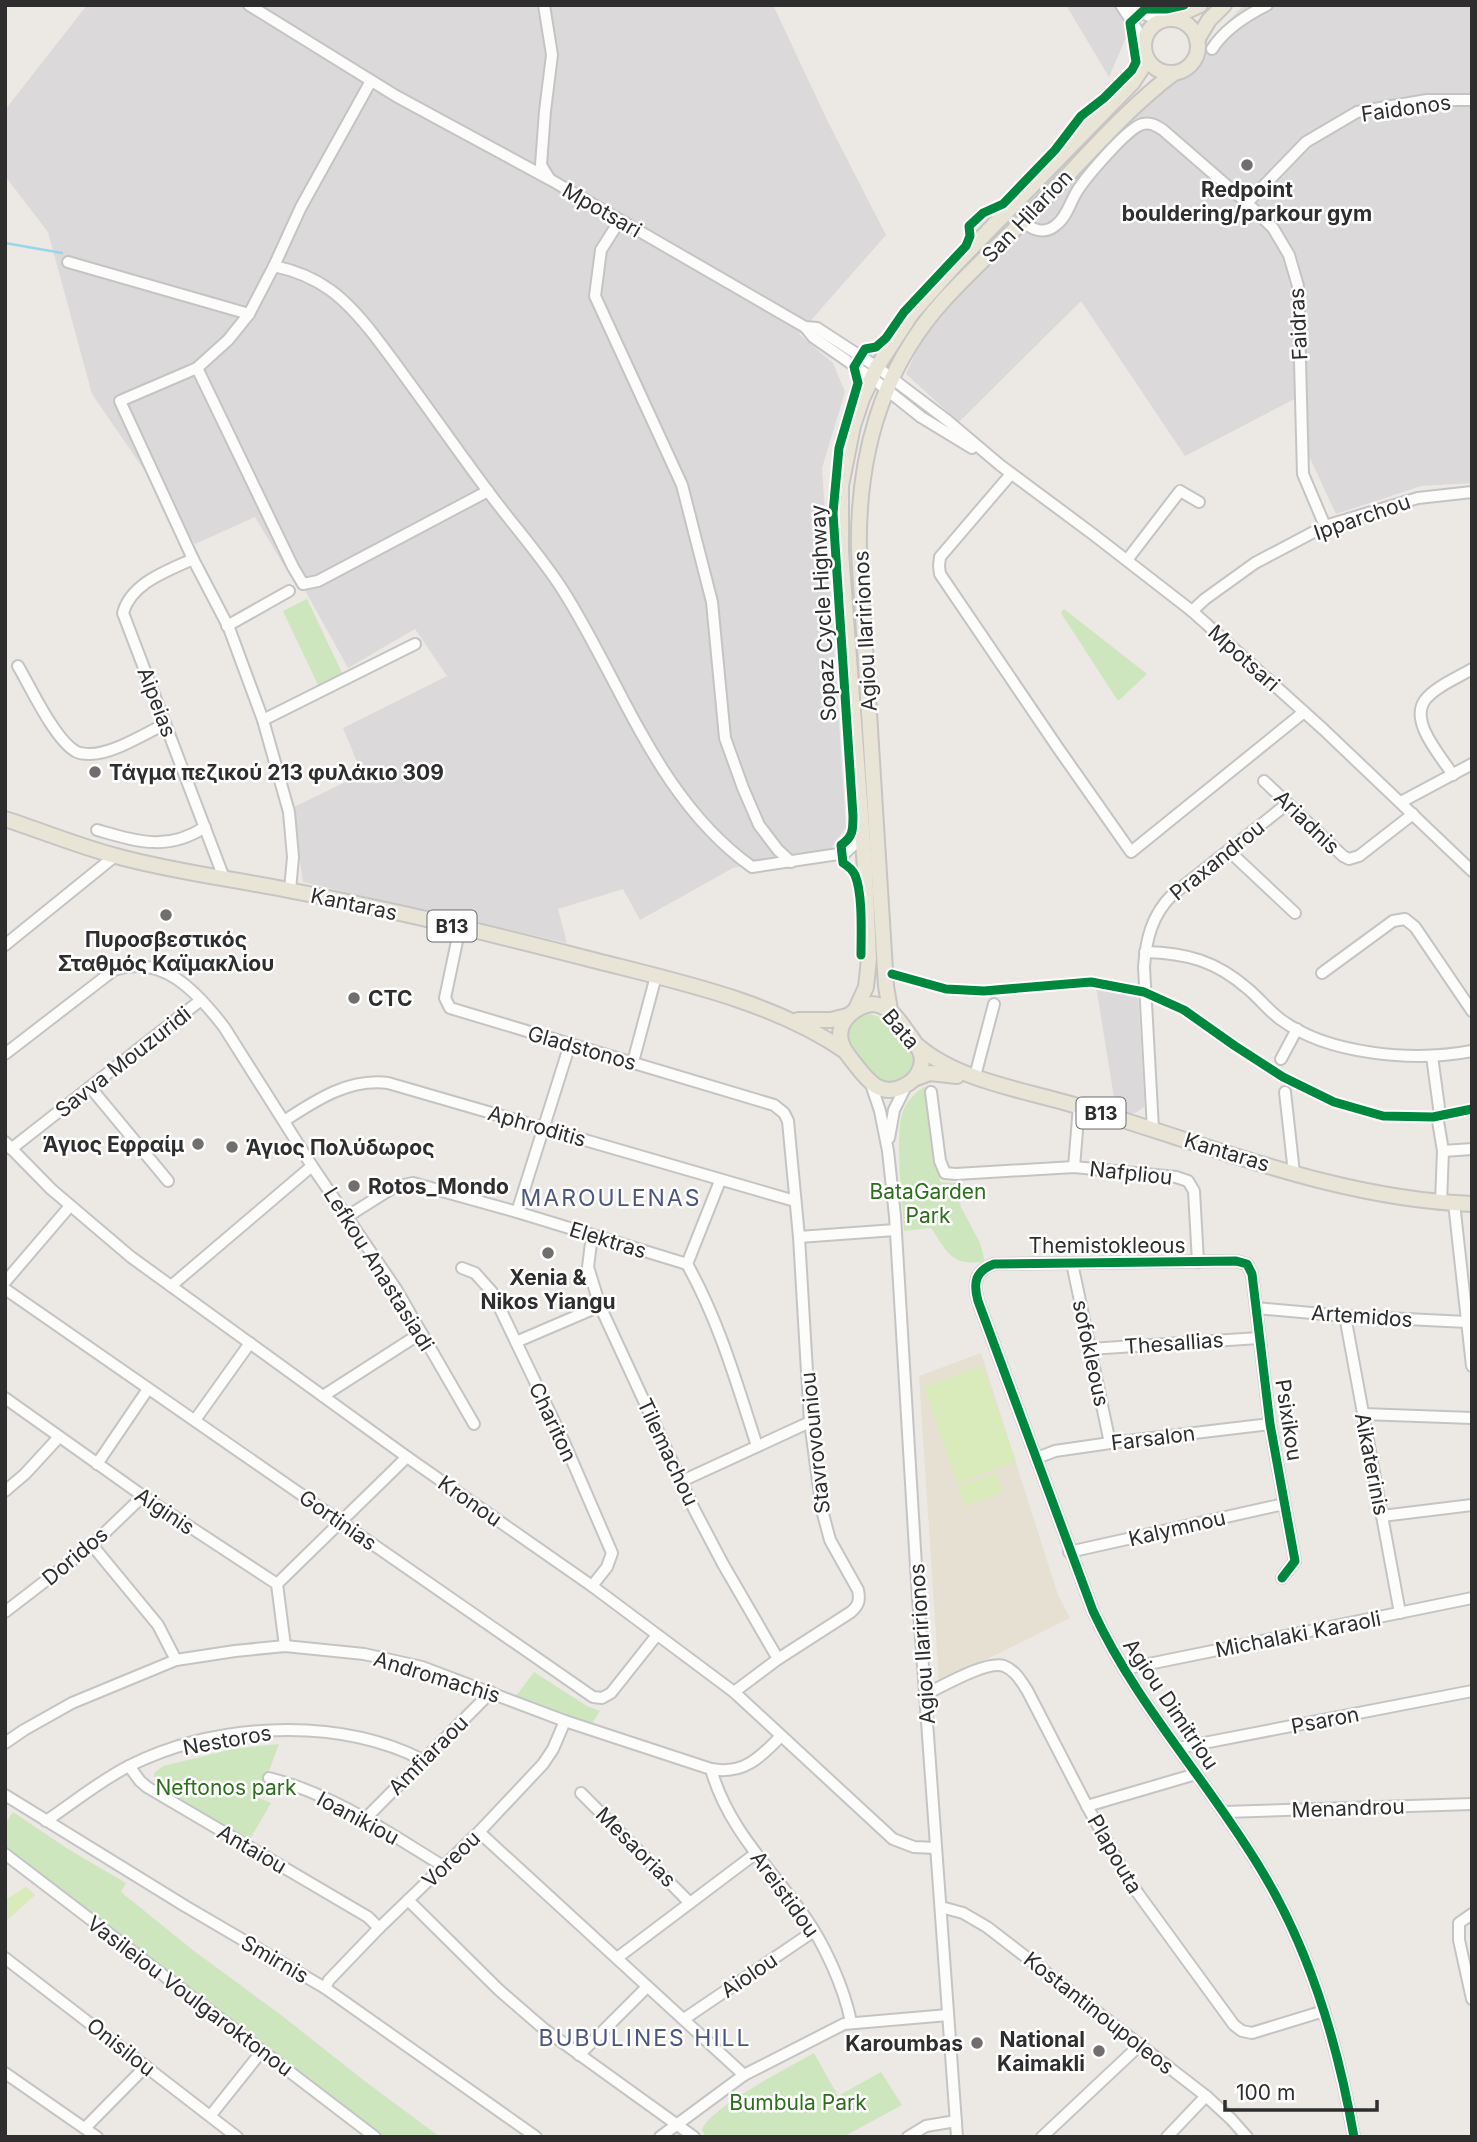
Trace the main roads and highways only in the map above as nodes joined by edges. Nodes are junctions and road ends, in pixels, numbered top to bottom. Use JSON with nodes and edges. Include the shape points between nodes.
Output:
{"nodes":[{"id":1,"x":1200,"y":5,"type":"edge"},
{"id":2,"x":1224,"y":5,"type":"edge"},
{"id":3,"x":1166,"y":20,"type":"junction"},
{"id":4,"x":1197,"y":40,"type":"junction"},
{"id":5,"x":1145,"y":51,"type":"junction"},
{"id":6,"x":1174,"y":73,"type":"junction"},
{"id":7,"x":965,"y":279,"type":"joint"},
{"id":8,"x":5,"y":819,"type":"edge"},
{"id":9,"x":890,"y":1010,"type":"junction"},
{"id":10,"x":852,"y":1012,"type":"junction"},
{"id":11,"x":783,"y":1017,"type":"junction"},
{"id":12,"x":918,"y":1046,"type":"junction"},
{"id":13,"x":845,"y":1051,"type":"junction"},
{"id":14,"x":981,"y":1078,"type":"junction"},
{"id":15,"x":910,"y":1082,"type":"junction"},
{"id":16,"x":1472,"y":1204,"type":"edge"}],
"edges":[{"from":1,"to":3,"type":"main road"},
{"from":2,"to":4,"type":"main road"},
{"from":3,"to":4,"type":"main road","via":[[1187,24]]},
{"from":3,"to":5,"type":"main road","via":[[1149,30]]},
{"from":4,"to":6,"type":"main road","via":[[1193,62]]},
{"from":5,"to":6,"type":"main road","via":[[1157,69]]},
{"from":5,"to":10,"type":"main road","name":"Agiou Ilaririonos","via":[[1138,76],[1124,92],[931,291],[899,331],[874,373],[853,426],[841,486],[841,552],[869,975]]},
{"from":6,"to":7,"type":"main road","name":"San Hilarion","via":[[1137,103]]},
{"from":7,"to":9,"type":"main road","name":"Agiou Ilaririonos","via":[[925,324],[890,384],[864,464],[858,517]]},
{"from":8,"to":11,"type":"main road","name":"Kantaras","number":"B13","via":[[115,856],[499,935],[656,976]]},
{"from":9,"to":10,"type":"main road","name":"Bata","number":"B13","via":[[867,1004]]},
{"from":9,"to":12,"type":"main road","name":"Bata","number":"B13"},
{"from":10,"to":11,"type":"main road","name":"Kantaras","number":"B13","via":[[821,1021]]},
{"from":10,"to":13,"type":"main road","name":"Bata","via":[[840,1035]]},
{"from":11,"to":13,"type":"main road","name":"Kantaras","number":"B13"},
{"from":12,"to":14,"type":"main road","name":"Kantaras","number":"B13","via":[[932,1058]]},
{"from":12,"to":15,"type":"main road","name":"Bata","via":[[921,1065]]},
{"from":13,"to":15,"type":"main road","name":"Bata","number":"B13","via":[[872,1084],[887,1090]]},
{"from":14,"to":15,"type":"main road","name":"Kantaras","number":"B13","via":[[936,1073]]},
{"from":14,"to":16,"type":"main road","name":"Kantaras","number":"B13","via":[[1294,1173],[1384,1194]]}]}
